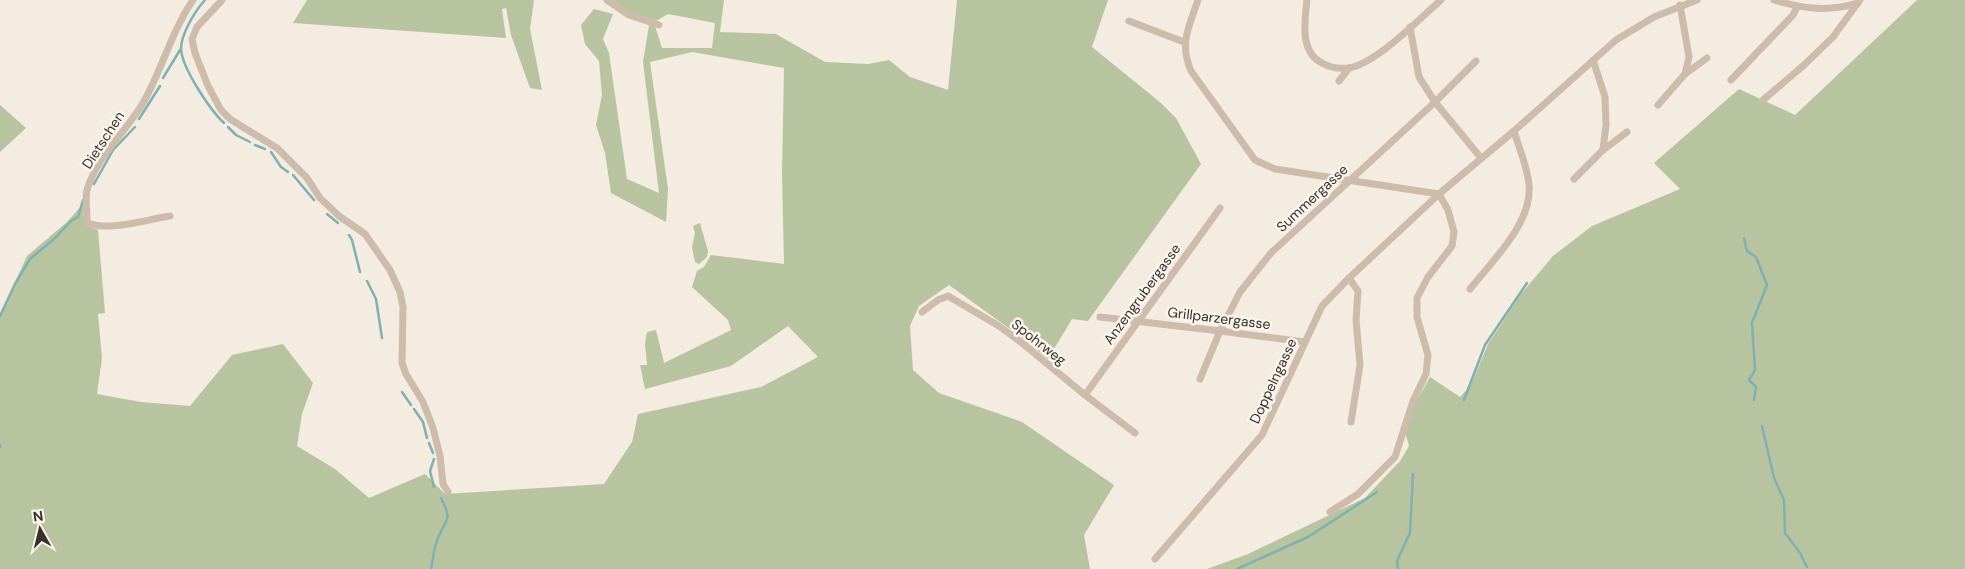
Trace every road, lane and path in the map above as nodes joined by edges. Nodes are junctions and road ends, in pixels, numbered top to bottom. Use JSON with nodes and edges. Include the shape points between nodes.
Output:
{"nodes":[{"id":1,"x":193,"y":0,"type":"edge"},
{"id":2,"x":222,"y":0,"type":"edge"},
{"id":3,"x":607,"y":0,"type":"edge"},
{"id":4,"x":1198,"y":0,"type":"edge"},
{"id":5,"x":1307,"y":0,"type":"edge"},
{"id":6,"x":1441,"y":0,"type":"edge"},
{"id":7,"x":1697,"y":0,"type":"edge"},
{"id":8,"x":1774,"y":0,"type":"edge"},
{"id":9,"x":1859,"y":1,"type":"edge"},
{"id":10,"x":1680,"y":5,"type":"junction"},
{"id":11,"x":1797,"y":7,"type":"junction"},
{"id":12,"x":1130,"y":21,"type":"dead end"},
{"id":13,"x":658,"y":25,"type":"dead end"},
{"id":14,"x":1410,"y":27,"type":"junction"},
{"id":15,"x":1184,"y":42,"type":"junction"},
{"id":16,"x":1707,"y":58,"type":"dead end"},
{"id":17,"x":1593,"y":60,"type":"junction"},
{"id":18,"x":1476,"y":61,"type":"dead end"},
{"id":19,"x":1349,"y":68,"type":"junction"},
{"id":20,"x":1685,"y":74,"type":"junction"},
{"id":21,"x":1731,"y":80,"type":"dead end"},
{"id":22,"x":1338,"y":81,"type":"dead end"},
{"id":23,"x":1763,"y":100,"type":"dead end"},
{"id":24,"x":1435,"y":102,"type":"junction"},
{"id":25,"x":1658,"y":105,"type":"dead end"},
{"id":26,"x":1514,"y":131,"type":"junction"},
{"id":27,"x":1627,"y":132,"type":"dead end"},
{"id":28,"x":1603,"y":150,"type":"junction"},
{"id":29,"x":1481,"y":158,"type":"junction"},
{"id":30,"x":1574,"y":179,"type":"dead end"},
{"id":31,"x":1349,"y":180,"type":"junction"},
{"id":32,"x":1439,"y":194,"type":"junction"},
{"id":33,"x":1220,"y":208,"type":"dead end"},
{"id":34,"x":170,"y":216,"type":"dead end"},
{"id":35,"x":1349,"y":278,"type":"junction"},
{"id":36,"x":1470,"y":289,"type":"dead end"},
{"id":37,"x":922,"y":312,"type":"dead end"},
{"id":38,"x":1100,"y":318,"type":"dead end"},
{"id":39,"x":1138,"y":321,"type":"junction"},
{"id":40,"x":1220,"y":330,"type":"junction"},
{"id":41,"x":1305,"y":342,"type":"junction"},
{"id":42,"x":1200,"y":380,"type":"dead end"},
{"id":43,"x":1085,"y":395,"type":"junction"},
{"id":44,"x":1351,"y":422,"type":"dead end"},
{"id":45,"x":1135,"y":433,"type":"dead end"},
{"id":46,"x":448,"y":492,"type":"dead end"},
{"id":47,"x":1330,"y":512,"type":"dead end"},
{"id":48,"x":1155,"y":559,"type":"dead end"}],
"edges":[{"from":1,"to":34,"type":"street","name":"Dietschen","via":[[183,14],[142,104],[112,144],[87,191],[87,220],[95,226]]},
{"from":2,"to":46,"type":"street","via":[[198,26],[192,39],[208,86],[221,110],[277,148],[308,178],[320,198],[365,234],[390,270],[403,306],[402,363],[433,428],[443,484]]},
{"from":3,"to":13,"type":"street","via":[[629,15]]},
{"from":4,"to":15,"type":"street"},
{"from":5,"to":19,"type":"street","via":[[1305,39],[1314,60],[1329,67]]},
{"from":6,"to":14,"type":"street"},
{"from":7,"to":10,"type":"street","name":"Doppelngasse"},
{"from":8,"to":11,"type":"street"},
{"from":9,"to":11,"type":"street","via":[[1828,9]]},
{"from":9,"to":23,"type":"street","via":[[1828,42]]},
{"from":10,"to":17,"type":"street","name":"Doppelngasse","via":[[1616,40]]},
{"from":10,"to":20,"type":"street","via":[[1689,57]]},
{"from":11,"to":21,"type":"street"},
{"from":12,"to":15,"type":"street"},
{"from":14,"to":19,"type":"street","via":[[1367,61]]},
{"from":14,"to":24,"type":"street","via":[[1420,77]]},
{"from":15,"to":31,"type":"street","via":[[1191,71],[1255,160],[1275,169]]},
{"from":16,"to":20,"type":"street"},
{"from":17,"to":26,"type":"street","name":"Doppelngasse"},
{"from":17,"to":28,"type":"street","via":[[1605,97]]},
{"from":18,"to":24,"type":"street","name":"Summergasse"},
{"from":19,"to":22,"type":"street"},
{"from":20,"to":25,"type":"street"},
{"from":24,"to":29,"type":"street"},
{"from":24,"to":31,"type":"street","name":"Summergasse"},
{"from":26,"to":29,"type":"street","name":"Doppelngasse"},
{"from":26,"to":36,"type":"street","via":[[1529,185],[1527,206],[1522,222]]},
{"from":27,"to":28,"type":"street"},
{"from":28,"to":30,"type":"street"},
{"from":29,"to":32,"type":"street","name":"Doppelngasse"},
{"from":31,"to":32,"type":"street"},
{"from":31,"to":40,"type":"street","name":"Summergasse","via":[[1271,253],[1240,292]]},
{"from":32,"to":35,"type":"street","name":"Doppelngasse"},
{"from":32,"to":47,"type":"street","via":[[1454,232],[1452,246],[1428,277],[1417,298],[1416,317],[1428,354],[1426,374],[1413,401],[1395,457],[1358,494]]},
{"from":33,"to":39,"type":"street","name":"Anzengrubergasse"},
{"from":35,"to":41,"type":"street","name":"Doppelngasse","via":[[1322,306]]},
{"from":35,"to":44,"type":"street","via":[[1358,291],[1356,320],[1360,365]]},
{"from":37,"to":43,"type":"street","name":"Spohrweg","via":[[948,296],[999,326]]},
{"from":38,"to":39,"type":"street","name":"Grillparzergasse"},
{"from":39,"to":40,"type":"street","name":"Grillparzergasse"},
{"from":39,"to":43,"type":"street","name":"Anzengrubergasse"},
{"from":40,"to":41,"type":"street","name":"Grillparzergasse"},
{"from":40,"to":42,"type":"street","name":"Summergasse"},
{"from":41,"to":48,"type":"street","name":"Doppelngasse","via":[[1262,435]]},
{"from":43,"to":45,"type":"street","name":"Spohrweg"}]}
